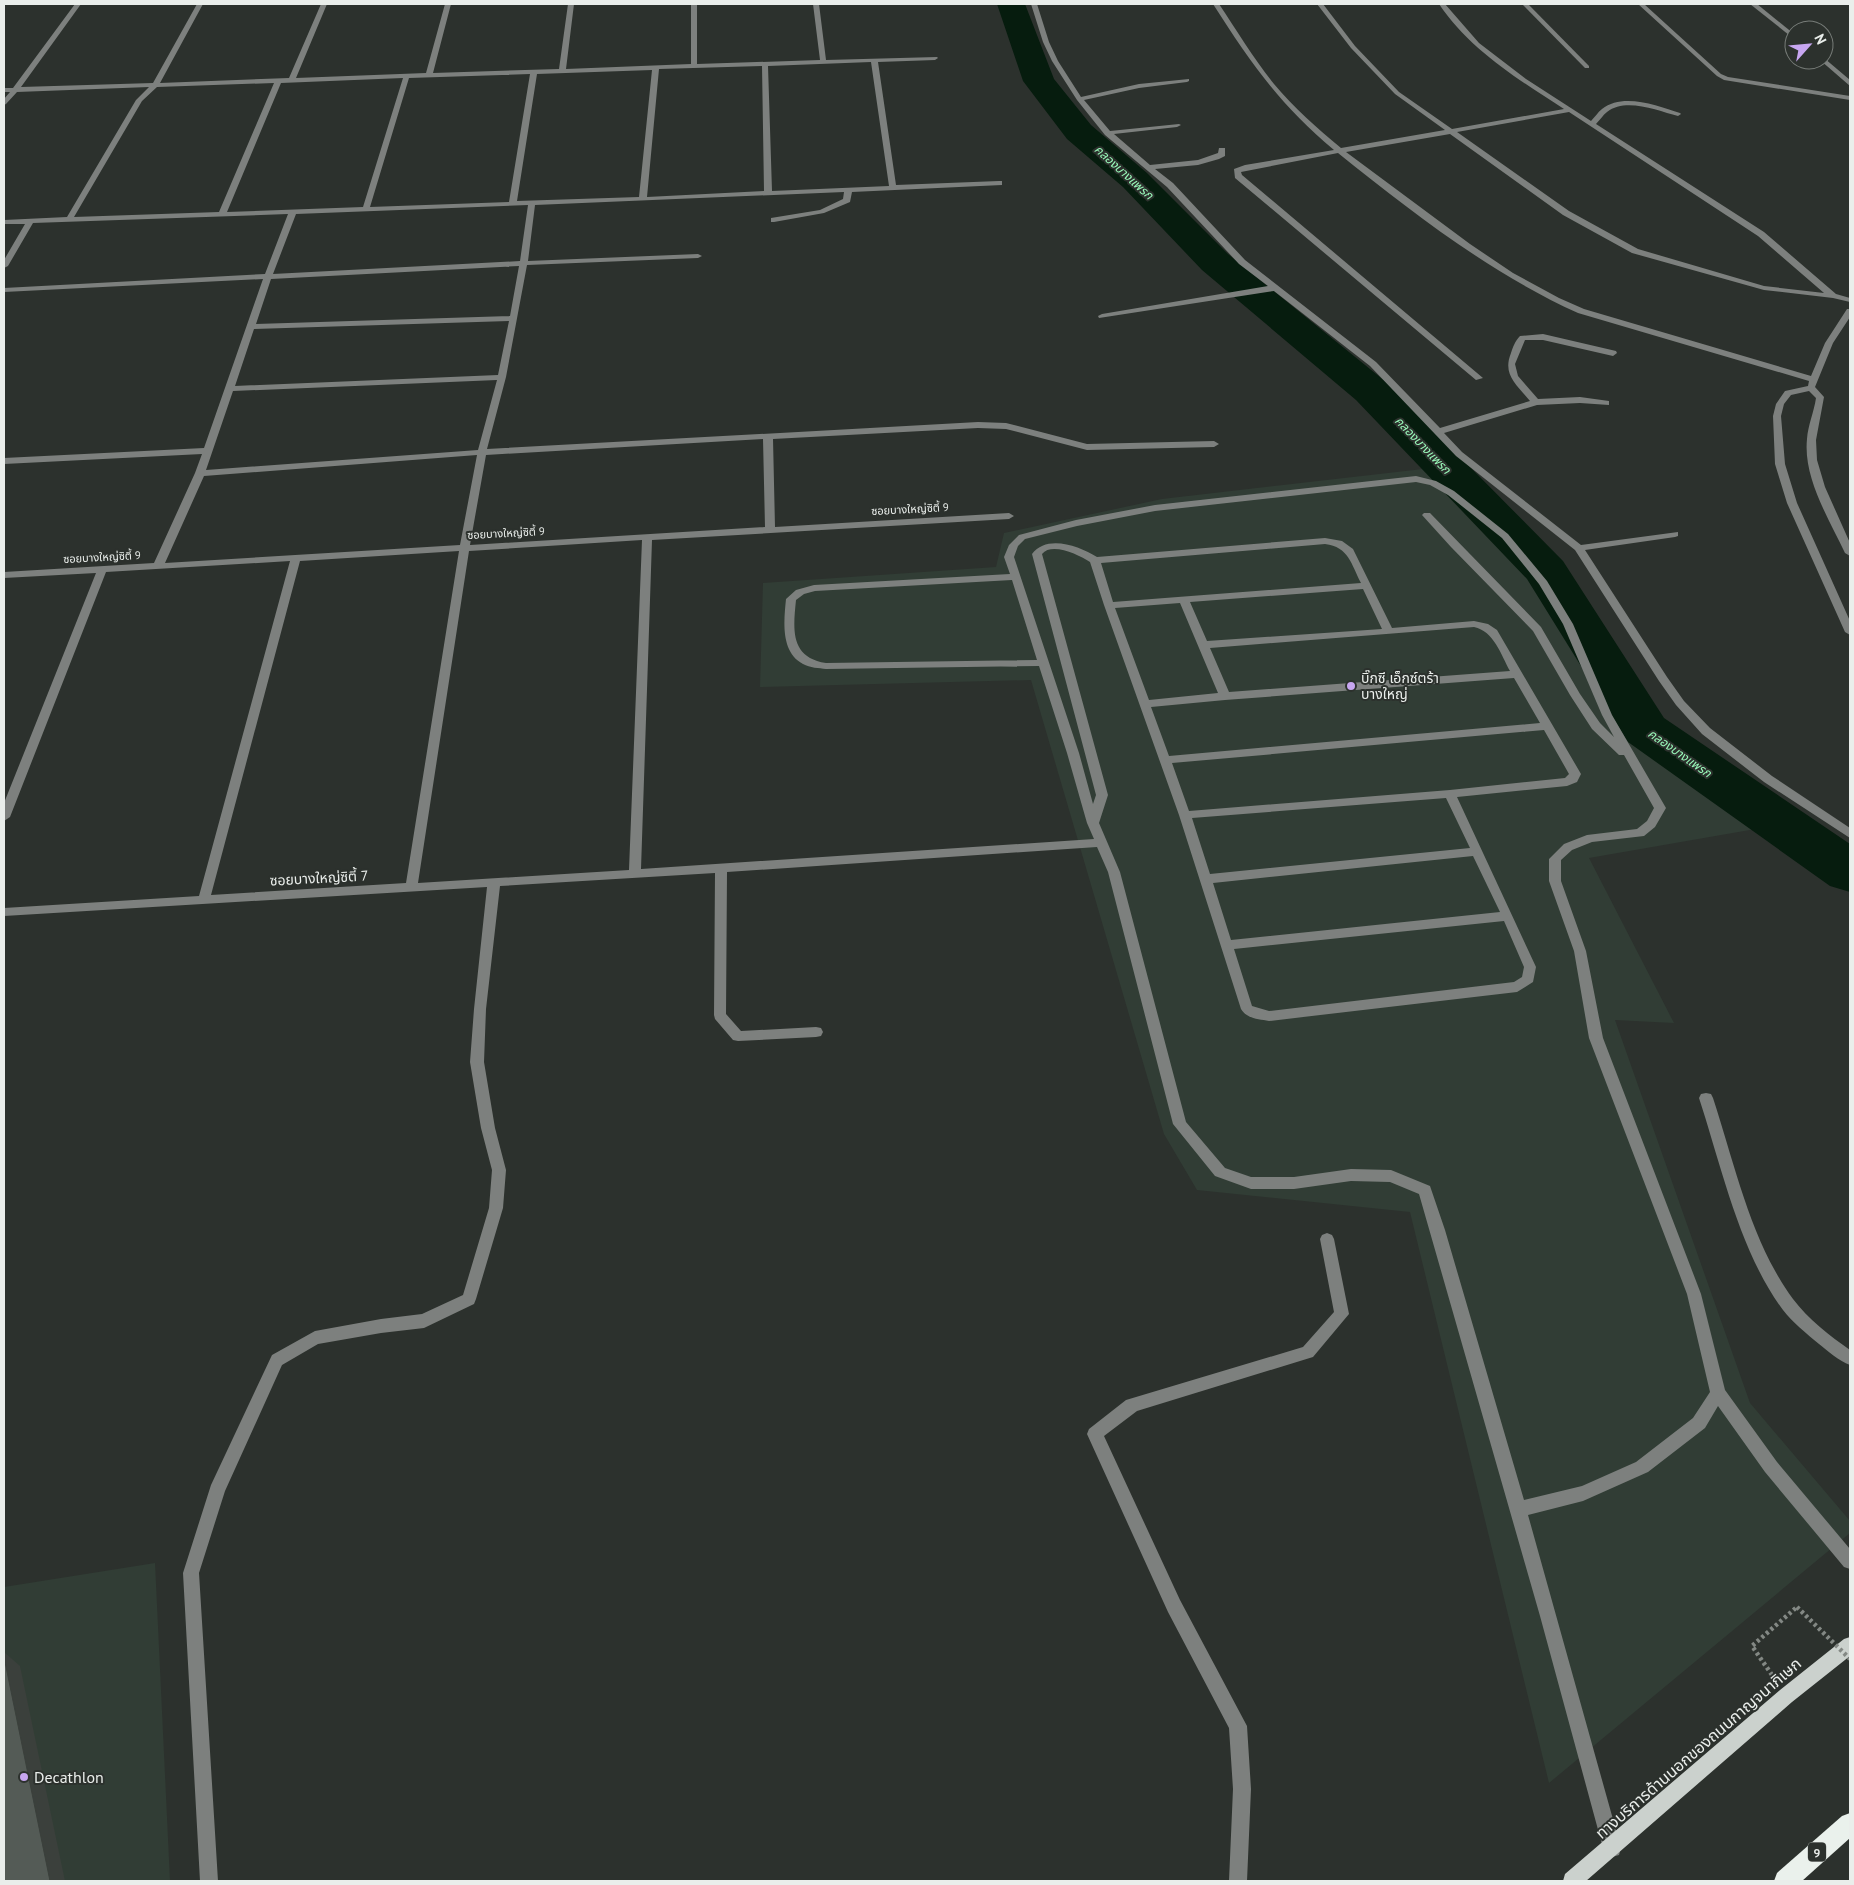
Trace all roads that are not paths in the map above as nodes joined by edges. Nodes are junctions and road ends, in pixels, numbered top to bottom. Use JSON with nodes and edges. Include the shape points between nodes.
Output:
{"nodes":[{"id":1,"x":78,"y":4,"type":"edge"},
{"id":2,"x":200,"y":4,"type":"edge"},
{"id":3,"x":324,"y":4,"type":"edge"},
{"id":4,"x":448,"y":4,"type":"edge"},
{"id":5,"x":571,"y":4,"type":"edge"},
{"id":6,"x":694,"y":4,"type":"edge"},
{"id":7,"x":816,"y":4,"type":"edge"},
{"id":8,"x":1034,"y":4,"type":"edge"},
{"id":9,"x":1216,"y":4,"type":"edge"},
{"id":10,"x":1320,"y":4,"type":"edge"},
{"id":11,"x":1442,"y":4,"type":"edge"},
{"id":12,"x":1525,"y":4,"type":"edge"},
{"id":13,"x":1640,"y":4,"type":"edge"},
{"id":14,"x":1753,"y":4,"type":"edge"},
{"id":15,"x":1784,"y":29,"type":"edge"},
{"id":16,"x":935,"y":58,"type":"dead end"},
{"id":17,"x":874,"y":60,"type":"junction"},
{"id":18,"x":823,"y":61,"type":"junction"},
{"id":19,"x":766,"y":63,"type":"junction"},
{"id":20,"x":694,"y":65,"type":"junction"},
{"id":21,"x":656,"y":67,"type":"junction"},
{"id":22,"x":1587,"y":67,"type":"dead end"},
{"id":23,"x":1834,"y":69,"type":"edge"},
{"id":24,"x":562,"y":70,"type":"junction"},
{"id":25,"x":534,"y":71,"type":"junction"},
{"id":26,"x":429,"y":74,"type":"junction"},
{"id":27,"x":407,"y":76,"type":"junction"},
{"id":28,"x":292,"y":80,"type":"junction"},
{"id":29,"x":1187,"y":80,"type":"dead end"},
{"id":30,"x":278,"y":81,"type":"junction"},
{"id":31,"x":1850,"y":84,"type":"edge"},
{"id":32,"x":155,"y":85,"type":"junction"},
{"id":33,"x":16,"y":89,"type":"junction"},
{"id":34,"x":4,"y":90,"type":"edge"},
{"id":35,"x":1850,"y":98,"type":"edge"},
{"id":36,"x":1079,"y":99,"type":"junction"},
{"id":37,"x":4,"y":103,"type":"edge"},
{"id":38,"x":1571,"y":110,"type":"junction"},
{"id":39,"x":1678,"y":114,"type":"dead end"},
{"id":40,"x":1592,"y":123,"type":"junction"},
{"id":41,"x":1177,"y":125,"type":"dead end"},
{"id":42,"x":1449,"y":132,"type":"junction"},
{"id":43,"x":1108,"y":133,"type":"junction"},
{"id":44,"x":1222,"y":150,"type":"dead end"},
{"id":45,"x":1340,"y":151,"type":"junction"},
{"id":46,"x":1149,"y":167,"type":"junction"},
{"id":47,"x":999,"y":183,"type":"dead end"},
{"id":48,"x":893,"y":189,"type":"junction"},
{"id":49,"x":848,"y":190,"type":"junction"},
{"id":50,"x":768,"y":193,"type":"junction"},
{"id":51,"x":643,"y":199,"type":"junction"},
{"id":52,"x":532,"y":202,"type":"junction"},
{"id":53,"x":513,"y":203,"type":"junction"},
{"id":54,"x":366,"y":208,"type":"junction"},
{"id":55,"x":293,"y":212,"type":"junction"},
{"id":56,"x":222,"y":215,"type":"junction"},
{"id":57,"x":69,"y":220,"type":"junction"},
{"id":58,"x":774,"y":220,"type":"dead end"},
{"id":59,"x":30,"y":221,"type":"junction"},
{"id":60,"x":4,"y":222,"type":"edge"},
{"id":61,"x":698,"y":256,"type":"dead end"},
{"id":62,"x":524,"y":262,"type":"junction"},
{"id":63,"x":4,"y":266,"type":"edge"},
{"id":64,"x":268,"y":277,"type":"junction"},
{"id":65,"x":1274,"y":288,"type":"junction"},
{"id":66,"x":4,"y":290,"type":"edge"},
{"id":67,"x":1833,"y":296,"type":"junction"},
{"id":68,"x":1850,"y":300,"type":"edge"},
{"id":69,"x":1850,"y":312,"type":"edge"},
{"id":70,"x":1102,"y":316,"type":"dead end"},
{"id":71,"x":514,"y":318,"type":"junction"},
{"id":72,"x":252,"y":327,"type":"junction"},
{"id":73,"x":1613,"y":353,"type":"dead end"},
{"id":74,"x":502,"y":377,"type":"junction"},
{"id":75,"x":1479,"y":378,"type":"dead end"},
{"id":76,"x":1813,"y":384,"type":"junction"},
{"id":77,"x":229,"y":388,"type":"junction"},
{"id":78,"x":1536,"y":402,"type":"junction"},
{"id":79,"x":1606,"y":403,"type":"dead end"},
{"id":80,"x":1438,"y":432,"type":"junction"},
{"id":81,"x":768,"y":437,"type":"junction"},
{"id":82,"x":1214,"y":444,"type":"dead end"},
{"id":83,"x":208,"y":451,"type":"junction"},
{"id":84,"x":482,"y":452,"type":"junction"},
{"id":85,"x":4,"y":461,"type":"edge"},
{"id":86,"x":200,"y":473,"type":"junction"},
{"id":87,"x":1427,"y":515,"type":"dead end"},
{"id":88,"x":1009,"y":516,"type":"dead end"},
{"id":89,"x":770,"y":529,"type":"junction"},
{"id":90,"x":1676,"y":534,"type":"dead end"},
{"id":91,"x":647,"y":537,"type":"junction"},
{"id":92,"x":464,"y":548,"type":"junction"},
{"id":93,"x":1579,"y":548,"type":"junction"},
{"id":94,"x":1850,"y":553,"type":"edge"},
{"id":95,"x":296,"y":558,"type":"junction"},
{"id":96,"x":1095,"y":560,"type":"junction"},
{"id":97,"x":158,"y":566,"type":"junction"},
{"id":98,"x":102,"y":569,"type":"junction"},
{"id":99,"x":4,"y":575,"type":"edge"},
{"id":100,"x":1016,"y":578,"type":"junction"},
{"id":101,"x":1367,"y":586,"type":"junction"},
{"id":102,"x":1184,"y":600,"type":"junction"},
{"id":103,"x":1109,"y":605,"type":"junction"},
{"id":104,"x":1389,"y":632,"type":"junction"},
{"id":105,"x":1850,"y":632,"type":"edge"},
{"id":106,"x":1203,"y":645,"type":"junction"},
{"id":107,"x":1044,"y":663,"type":"junction"},
{"id":108,"x":1518,"y":674,"type":"junction"},
{"id":109,"x":1225,"y":696,"type":"junction"},
{"id":110,"x":1146,"y":704,"type":"junction"},
{"id":111,"x":1546,"y":726,"type":"junction"},
{"id":112,"x":1164,"y":760,"type":"junction"},
{"id":113,"x":1634,"y":763,"type":"junction"},
{"id":114,"x":1450,"y":794,"type":"junction"},
{"id":115,"x":1184,"y":814,"type":"junction"},
{"id":116,"x":4,"y":816,"type":"edge"},
{"id":117,"x":1093,"y":823,"type":"junction"},
{"id":118,"x":1850,"y":834,"type":"edge"},
{"id":119,"x":1100,"y":842,"type":"junction"},
{"id":120,"x":1478,"y":852,"type":"junction"},
{"id":121,"x":721,"y":868,"type":"junction"},
{"id":122,"x":635,"y":874,"type":"junction"},
{"id":123,"x":1205,"y":879,"type":"junction"},
{"id":124,"x":494,"y":883,"type":"junction"},
{"id":125,"x":411,"y":888,"type":"junction"},
{"id":126,"x":204,"y":900,"type":"junction"},
{"id":127,"x":4,"y":912,"type":"edge"},
{"id":128,"x":1508,"y":916,"type":"junction"},
{"id":129,"x":1226,"y":945,"type":"junction"},
{"id":130,"x":816,"y":1032,"type":"dead end"},
{"id":131,"x":1706,"y":1098,"type":"dead end"},
{"id":132,"x":1327,"y":1239,"type":"dead end"},
{"id":133,"x":1850,"y":1358,"type":"edge"},
{"id":134,"x":1718,"y":1393,"type":"junction"},
{"id":135,"x":1517,"y":1510,"type":"junction"},
{"id":136,"x":1850,"y":1561,"type":"edge"},
{"id":137,"x":1850,"y":1645,"type":"edge"},
{"id":138,"x":1850,"y":1824,"type":"edge"},
{"id":139,"x":1612,"y":1848,"type":"junction"},
{"id":140,"x":209,"y":1881,"type":"edge"},
{"id":141,"x":1238,"y":1881,"type":"edge"},
{"id":142,"x":1572,"y":1881,"type":"edge"},
{"id":143,"x":1784,"y":1881,"type":"edge"}],
"edges":[{"from":1,"to":33,"type":"street"},
{"from":2,"to":32,"type":"street"},
{"from":3,"to":28,"type":"street"},
{"from":4,"to":26,"type":"street"},
{"from":5,"to":24,"type":"street"},
{"from":6,"to":20,"type":"street"},
{"from":7,"to":18,"type":"street"},
{"from":8,"to":36,"type":"street","via":[[1046,42]]},
{"from":9,"to":45,"type":"street","via":[[1280,95]]},
{"from":10,"to":42,"type":"street","via":[[1374,72]]},
{"from":11,"to":38,"type":"street","via":[[1477,44]]},
{"from":12,"to":22,"type":"street"},
{"from":13,"to":35,"type":"street","via":[[1726,79]]},
{"from":14,"to":15,"type":"street"},
{"from":16,"to":17,"type":"street"},
{"from":17,"to":18,"type":"street"},
{"from":17,"to":48,"type":"street"},
{"from":18,"to":19,"type":"street"},
{"from":19,"to":20,"type":"street"},
{"from":19,"to":50,"type":"street"},
{"from":20,"to":21,"type":"street"},
{"from":21,"to":24,"type":"street"},
{"from":21,"to":51,"type":"street"},
{"from":23,"to":31,"type":"street"},
{"from":24,"to":25,"type":"street"},
{"from":25,"to":26,"type":"street"},
{"from":25,"to":53,"type":"street"},
{"from":26,"to":27,"type":"street"},
{"from":27,"to":28,"type":"street"},
{"from":27,"to":54,"type":"street"},
{"from":28,"to":30,"type":"street"},
{"from":29,"to":36,"type":"street"},
{"from":30,"to":32,"type":"street"},
{"from":30,"to":56,"type":"street"},
{"from":32,"to":33,"type":"street"},
{"from":32,"to":57,"type":"street","via":[[139,100]]},
{"from":33,"to":34,"type":"street"},
{"from":33,"to":37,"type":"street"},
{"from":36,"to":43,"type":"street"},
{"from":38,"to":40,"type":"street"},
{"from":38,"to":42,"type":"street"},
{"from":39,"to":40,"type":"street","via":[[1625,104],[1605,110]]},
{"from":40,"to":67,"type":"street","via":[[1762,234]]},
{"from":41,"to":43,"type":"street"},
{"from":42,"to":45,"type":"street"},
{"from":42,"to":67,"type":"street","via":[[1566,214],[1635,251],[1764,288]]},
{"from":43,"to":46,"type":"street"},
{"from":44,"to":46,"type":"street","via":[[1218,158]]},
{"from":45,"to":75,"type":"street","via":[[1248,167],[1237,172]]},
{"from":45,"to":76,"type":"street","via":[[1506,274],[1544,296],[1581,311]]},
{"from":46,"to":65,"type":"street","via":[[1242,262]]},
{"from":47,"to":48,"type":"street"},
{"from":48,"to":49,"type":"street"},
{"from":49,"to":50,"type":"street"},
{"from":49,"to":58,"type":"street","via":[[847,200],[842,204]]},
{"from":50,"to":51,"type":"street"},
{"from":51,"to":52,"type":"street"},
{"from":52,"to":53,"type":"street"},
{"from":52,"to":62,"type":"street"},
{"from":53,"to":54,"type":"street"},
{"from":54,"to":55,"type":"street"},
{"from":55,"to":56,"type":"street"},
{"from":55,"to":64,"type":"street"},
{"from":56,"to":57,"type":"street"},
{"from":57,"to":59,"type":"street"},
{"from":59,"to":60,"type":"street"},
{"from":59,"to":63,"type":"street"},
{"from":61,"to":62,"type":"street"},
{"from":62,"to":64,"type":"street"},
{"from":62,"to":71,"type":"street"},
{"from":64,"to":66,"type":"street"},
{"from":64,"to":72,"type":"street"},
{"from":65,"to":70,"type":"street"},
{"from":65,"to":80,"type":"street","via":[[1373,364]]},
{"from":67,"to":68,"type":"street"},
{"from":69,"to":76,"type":"street","via":[[1829,343]]},
{"from":71,"to":72,"type":"street"},
{"from":71,"to":74,"type":"street"},
{"from":72,"to":77,"type":"street"},
{"from":73,"to":78,"type":"street","via":[[1543,337],[1523,338],[1511,364],[1514,376]]},
{"from":74,"to":77,"type":"street"},
{"from":74,"to":84,"type":"street"},
{"from":76,"to":94,"type":"street","via":[[1820,397],[1811,443],[1814,470]]},
{"from":76,"to":105,"type":"street","via":[[1788,393],[1780,404],[1777,416],[1780,464],[1792,503]]},
{"from":77,"to":83,"type":"street"},
{"from":78,"to":79,"type":"street","via":[[1580,400]]},
{"from":78,"to":80,"type":"street"},
{"from":80,"to":93,"type":"street","via":[[1479,470]]},
{"from":81,"to":82,"type":"street","via":[[978,425],[1006,426],[1087,448]]},
{"from":81,"to":84,"type":"street"},
{"from":81,"to":89,"type":"street"},
{"from":83,"to":85,"type":"street"},
{"from":83,"to":86,"type":"street"},
{"from":84,"to":86,"type":"street"},
{"from":84,"to":92,"type":"street"},
{"from":86,"to":97,"type":"street"},
{"from":87,"to":113,"type":"street","via":[[1537,629],[1596,726]]},
{"from":88,"to":89,"type":"street","name":"ซอยบางใหญ่ซิตี้ 9"},
{"from":89,"to":91,"type":"street","name":"ซอยบางใหญ่ซิตี้ 9"},
{"from":90,"to":93,"type":"street"},
{"from":91,"to":92,"type":"street","name":"ซอยบางใหญ่ซิตี้ 9"},
{"from":91,"to":122,"type":"street"},
{"from":92,"to":95,"type":"street","name":"ซอยบางใหญ่ซิตี้ 9"},
{"from":92,"to":125,"type":"street"},
{"from":93,"to":118,"type":"street","via":[[1663,679],[1706,731],[1768,779]]},
{"from":95,"to":97,"type":"street","name":"ซอยบางใหญ่ซิตี้ 9"},
{"from":95,"to":126,"type":"street"},
{"from":96,"to":101,"type":"street","via":[[1339,543],[1350,551]]},
{"from":96,"to":103,"type":"street"},
{"from":96,"to":117,"type":"street","via":[[1080,551],[1052,546],[1042,548],[1037,554],[1102,795]]},
{"from":97,"to":98,"type":"street","name":"ซอยบางใหญ่ซิตี้ 9"},
{"from":98,"to":99,"type":"street","name":"ซอยบางใหญ่ซิตี้ 9"},
{"from":98,"to":116,"type":"street"},
{"from":100,"to":107,"type":"street"},
{"from":100,"to":107,"type":"street","via":[[814,588],[791,599],[788,628],[797,653],[807,662],[826,666]]},
{"from":100,"to":113,"type":"street","via":[[1009,557],[1014,544],[1022,537],[1076,523],[1155,508],[1416,479],[1433,483],[1451,493],[1505,536],[1543,583],[1568,624],[1606,715]]},
{"from":101,"to":102,"type":"street"},
{"from":101,"to":104,"type":"street"},
{"from":102,"to":103,"type":"street"},
{"from":102,"to":106,"type":"street"},
{"from":103,"to":110,"type":"street"},
{"from":104,"to":106,"type":"street"},
{"from":104,"to":108,"type":"street","via":[[1474,624],[1484,626],[1494,632]]},
{"from":106,"to":109,"type":"street"},
{"from":107,"to":117,"type":"street"},
{"from":108,"to":109,"type":"street"},
{"from":108,"to":111,"type":"street"},
{"from":109,"to":110,"type":"street"},
{"from":110,"to":112,"type":"street"},
{"from":111,"to":112,"type":"street"},
{"from":111,"to":114,"type":"street","via":[[1575,774],[1573,779]]},
{"from":112,"to":115,"type":"street"},
{"from":113,"to":134,"type":"street","via":[[1660,808],[1651,824],[1640,833],[1591,838],[1568,847],[1555,859],[1555,881],[1580,950],[1596,1038],[1694,1294]]},
{"from":114,"to":115,"type":"street"},
{"from":114,"to":120,"type":"street"},
{"from":115,"to":123,"type":"street"},
{"from":117,"to":119,"type":"street"},
{"from":119,"to":121,"type":"street","name":"ซอยบางใหญ่ซิตี้ 7"},
{"from":119,"to":135,"type":"street","via":[[1114,872],[1180,1124],[1220,1172],[1252,1183],[1294,1183],[1351,1175],[1391,1176],[1425,1190]]},
{"from":120,"to":123,"type":"street"},
{"from":120,"to":128,"type":"street"},
{"from":121,"to":122,"type":"street","name":"ซอยบางใหญ่ซิตี้ 7"},
{"from":121,"to":130,"type":"street","via":[[720,1016],[738,1036]]},
{"from":122,"to":124,"type":"street","name":"ซอยบางใหญ่ซิตี้ 7"},
{"from":123,"to":129,"type":"street"},
{"from":124,"to":125,"type":"street","name":"ซอยบางใหญ่ซิตี้ 7"},
{"from":124,"to":140,"type":"street","via":[[477,1062],[499,1170],[496,1208],[469,1299],[424,1321],[316,1338],[277,1360],[216,1490],[191,1573]]},
{"from":125,"to":126,"type":"street","name":"ซอยบางใหญ่ซิตี้ 7"},
{"from":126,"to":127,"type":"street","name":"ซอยบางใหญ่ซิตี้ 7"},
{"from":128,"to":129,"type":"street"},
{"from":128,"to":129,"type":"street","via":[[1530,967],[1528,979],[1516,987],[1269,1016],[1247,1009]]},
{"from":131,"to":133,"type":"street","via":[[1756,1247],[1788,1304]]},
{"from":132,"to":141,"type":"street","via":[[1342,1314],[1308,1352],[1132,1405],[1095,1434],[1174,1606],[1238,1726],[1242,1789]]},
{"from":134,"to":135,"type":"street","via":[[1699,1423],[1642,1467],[1583,1493]]},
{"from":134,"to":136,"type":"street","via":[[1771,1467]]},
{"from":135,"to":139,"type":"street"},
{"from":137,"to":139,"type":"main road","name":"ทางบริการด้านนอกของถนนกาญจนาภิเษก","via":[[1786,1696]]},
{"from":138,"to":143,"type":"highway","number":"9"},
{"from":139,"to":142,"type":"main road","name":"ทางบริการด้านนอกของถนนกาญจนาภิเษก"}]}
